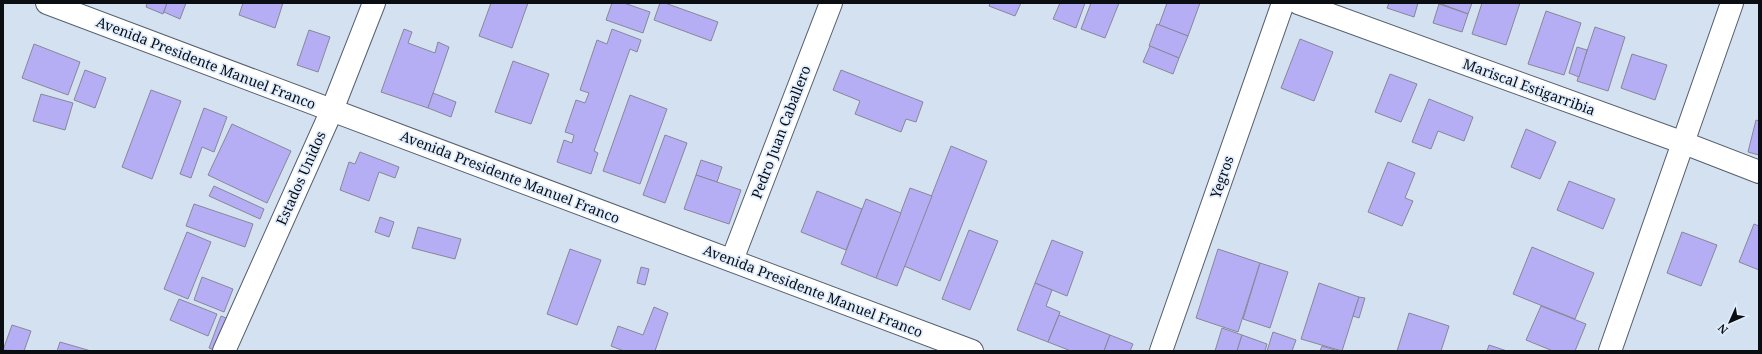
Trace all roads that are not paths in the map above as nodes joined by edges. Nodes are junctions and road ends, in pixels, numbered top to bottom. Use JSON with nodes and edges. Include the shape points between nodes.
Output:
{"nodes":[{"id":1,"x":47,"y":3,"type":"edge"},
{"id":2,"x":374,"y":3,"type":"edge"},
{"id":3,"x":831,"y":3,"type":"edge"},
{"id":4,"x":1283,"y":3,"type":"edge"},
{"id":5,"x":1298,"y":3,"type":"edge"},
{"id":6,"x":1732,"y":3,"type":"edge"},
{"id":7,"x":332,"y":110,"type":"junction"},
{"id":8,"x":1684,"y":143,"type":"junction"},
{"id":9,"x":1759,"y":172,"type":"edge"},
{"id":10,"x":732,"y":260,"type":"junction"},
{"id":11,"x":224,"y":351,"type":"edge"},
{"id":12,"x":972,"y":351,"type":"edge"},
{"id":13,"x":1161,"y":351,"type":"edge"},
{"id":14,"x":1610,"y":351,"type":"edge"}],
"edges":[{"from":1,"to":7,"type":"street","name":"Avenida Presidente Manuel Franco"},
{"from":2,"to":7,"type":"street","name":"Estados Unidos"},
{"from":3,"to":10,"type":"street","name":"Pedro Juan Caballero"},
{"from":4,"to":13,"type":"street","name":"Yegros"},
{"from":5,"to":8,"type":"street","name":"Mariscal Estigarribia"},
{"from":6,"to":8,"type":"street"},
{"from":7,"to":10,"type":"street","name":"Avenida Presidente Manuel Franco"},
{"from":7,"to":11,"type":"street","name":"Estados Unidos"},
{"from":8,"to":9,"type":"street","name":"Mariscal Estigarribia"},
{"from":8,"to":14,"type":"street"},
{"from":10,"to":12,"type":"street","name":"Avenida Presidente Manuel Franco"}]}
